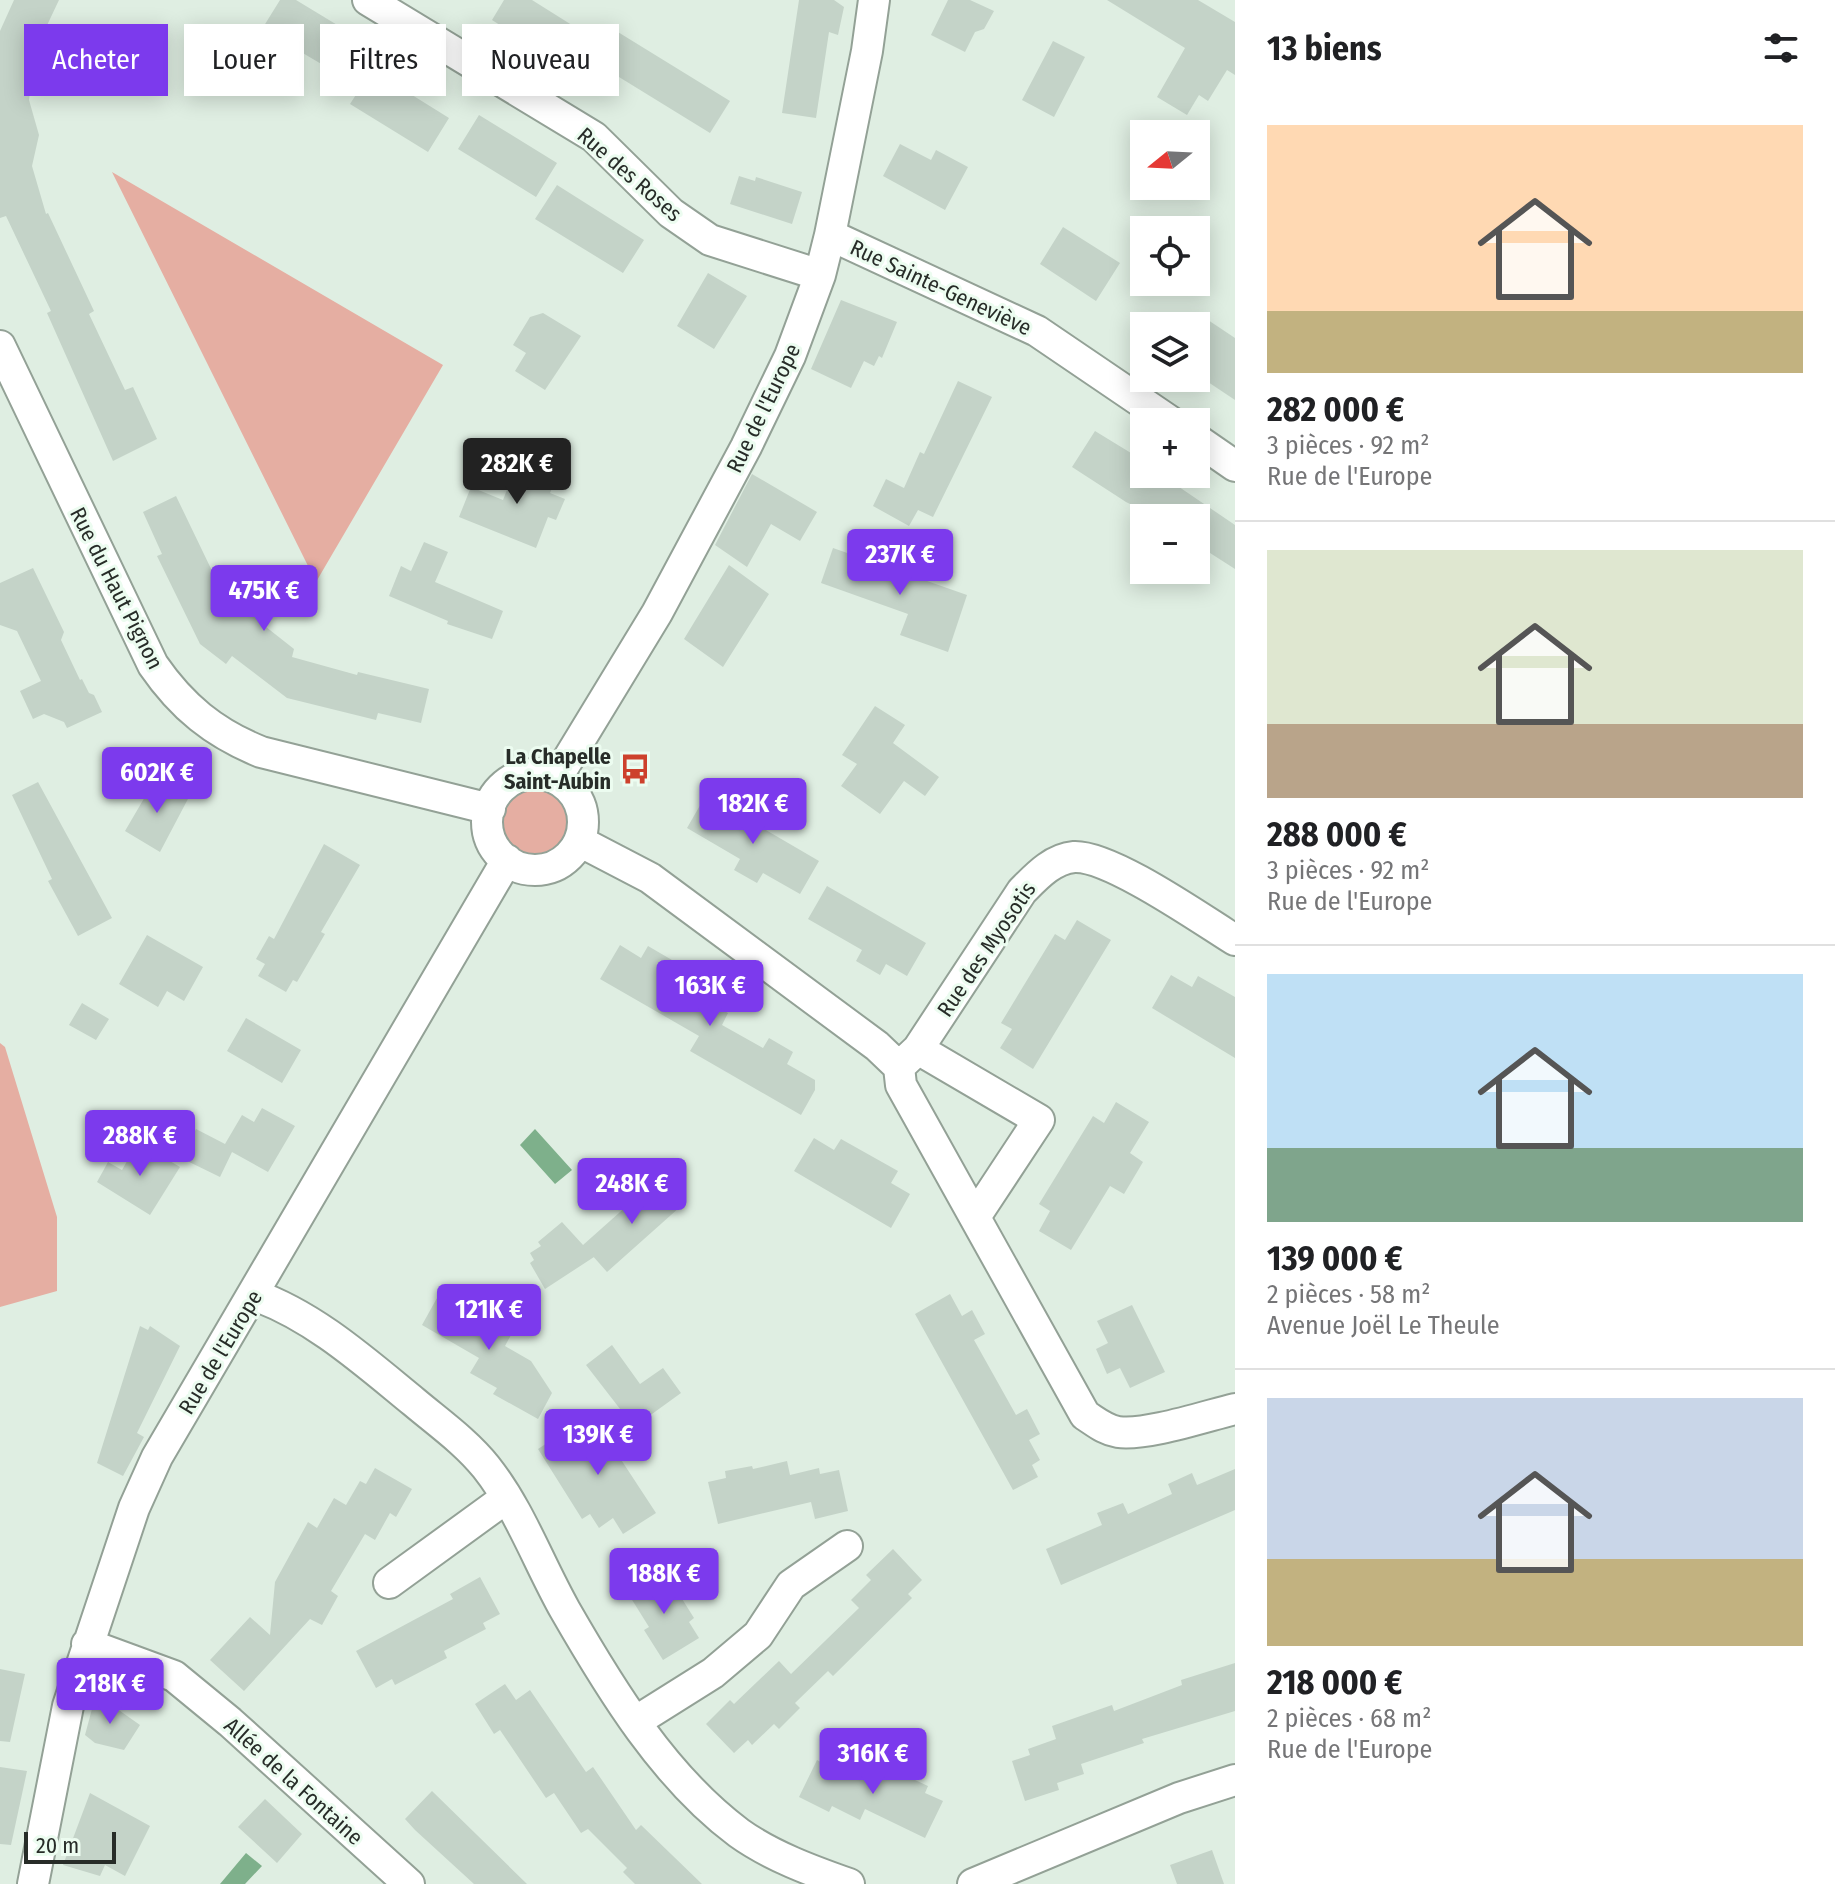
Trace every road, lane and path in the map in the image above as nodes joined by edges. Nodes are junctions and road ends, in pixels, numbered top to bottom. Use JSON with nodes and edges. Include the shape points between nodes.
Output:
{"nodes":[{"id":1,"x":368,"y":0,"type":"edge"},
{"id":2,"x":874,"y":0,"type":"edge"},
{"id":3,"x":830,"y":235,"type":"junction"},
{"id":4,"x":820,"y":275,"type":"junction"},
{"id":5,"x":0,"y":346,"type":"edge"},
{"id":6,"x":1150,"y":408,"type":"edge"},
{"id":7,"x":1210,"y":449,"type":"edge"},
{"id":8,"x":1235,"y":466,"type":"edge"},
{"id":9,"x":556,"y":779,"type":"junction"},
{"id":10,"x":490,"y":809,"type":"junction"},
{"id":11,"x":579,"y":841,"type":"junction"},
{"id":12,"x":507,"y":860,"type":"junction"},
{"id":13,"x":1235,"y":940,"type":"edge"},
{"id":14,"x":908,"y":1058,"type":"junction"},
{"id":15,"x":975,"y":1217,"type":"junction"},
{"id":16,"x":254,"y":1295,"type":"junction"},
{"id":17,"x":1235,"y":1409,"type":"edge"},
{"id":18,"x":506,"y":1498,"type":"junction"},
{"id":19,"x":847,"y":1546,"type":"dead end"},
{"id":20,"x":389,"y":1583,"type":"dead end"},
{"id":21,"x":87,"y":1644,"type":"junction"},
{"id":22,"x":635,"y":1722,"type":"junction"},
{"id":23,"x":1234,"y":1785,"type":"edge"},
{"id":24,"x":816,"y":1878,"type":"edge"},
{"id":25,"x":33,"y":1884,"type":"edge"},
{"id":26,"x":409,"y":1884,"type":"edge"},
{"id":27,"x":849,"y":1884,"type":"edge"},
{"id":28,"x":973,"y":1884,"type":"edge"}],
"edges":[{"from":1,"to":4,"type":"street","name":"Rue des Roses","via":[[594,137],[671,213],[710,240]]},
{"from":2,"to":3,"type":"street","name":"Rue de l'Europe"},
{"from":3,"to":4,"type":"street","name":"Rue de l'Europe"},
{"from":3,"to":6,"type":"street","name":"Rue Sainte-Geneviève","via":[[1037,331]]},
{"from":4,"to":9,"type":"street","name":"Rue de l'Europe","via":[[790,356],[746,447],[657,613]]},
{"from":5,"to":10,"type":"street","name":"Rue du Haut Pignon","via":[[153,665],[196,714],[231,740],[261,752]]},
{"from":7,"to":8,"type":"street"},
{"from":9,"to":10,"type":"street","via":[[537,774],[516,778],[498,792]]},
{"from":9,"to":11,"type":"street","via":[[579,804]]},
{"from":10,"to":12,"type":"street","via":[[491,841]]},
{"from":11,"to":12,"type":"street","via":[[566,859],[548,868],[526,869]]},
{"from":11,"to":14,"type":"street","via":[[650,878],[877,1046]]},
{"from":12,"to":16,"type":"street","name":"Rue de l'Europe"},
{"from":13,"to":14,"type":"street","name":"Rue des Myosotis","via":[[1113,869],[1073,857],[1053,864],[1022,891]]},
{"from":14,"to":15,"type":"street","via":[[901,1085]]},
{"from":14,"to":15,"type":"street","via":[[1039,1120]]},
{"from":15,"to":17,"type":"street","via":[[1085,1415],[1120,1433]]},
{"from":16,"to":18,"type":"street","via":[[280,1304],[354,1353],[466,1445]]},
{"from":16,"to":21,"type":"street","name":"Rue de l'Europe","via":[[157,1457]]},
{"from":18,"to":20,"type":"street"},
{"from":18,"to":22,"type":"street","via":[[565,1609]]},
{"from":19,"to":22,"type":"street","via":[[791,1585],[758,1635],[713,1673]]},
{"from":21,"to":25,"type":"street","name":"Rue de l'Europe","via":[[68,1706]]},
{"from":21,"to":26,"type":"street","name":"Allée de la Fontaine","via":[[174,1676]]},
{"from":22,"to":24,"type":"street","via":[[706,1804],[741,1834]]},
{"from":23,"to":28,"type":"street","via":[[1179,1798]]},
{"from":24,"to":27,"type":"street"}]}
